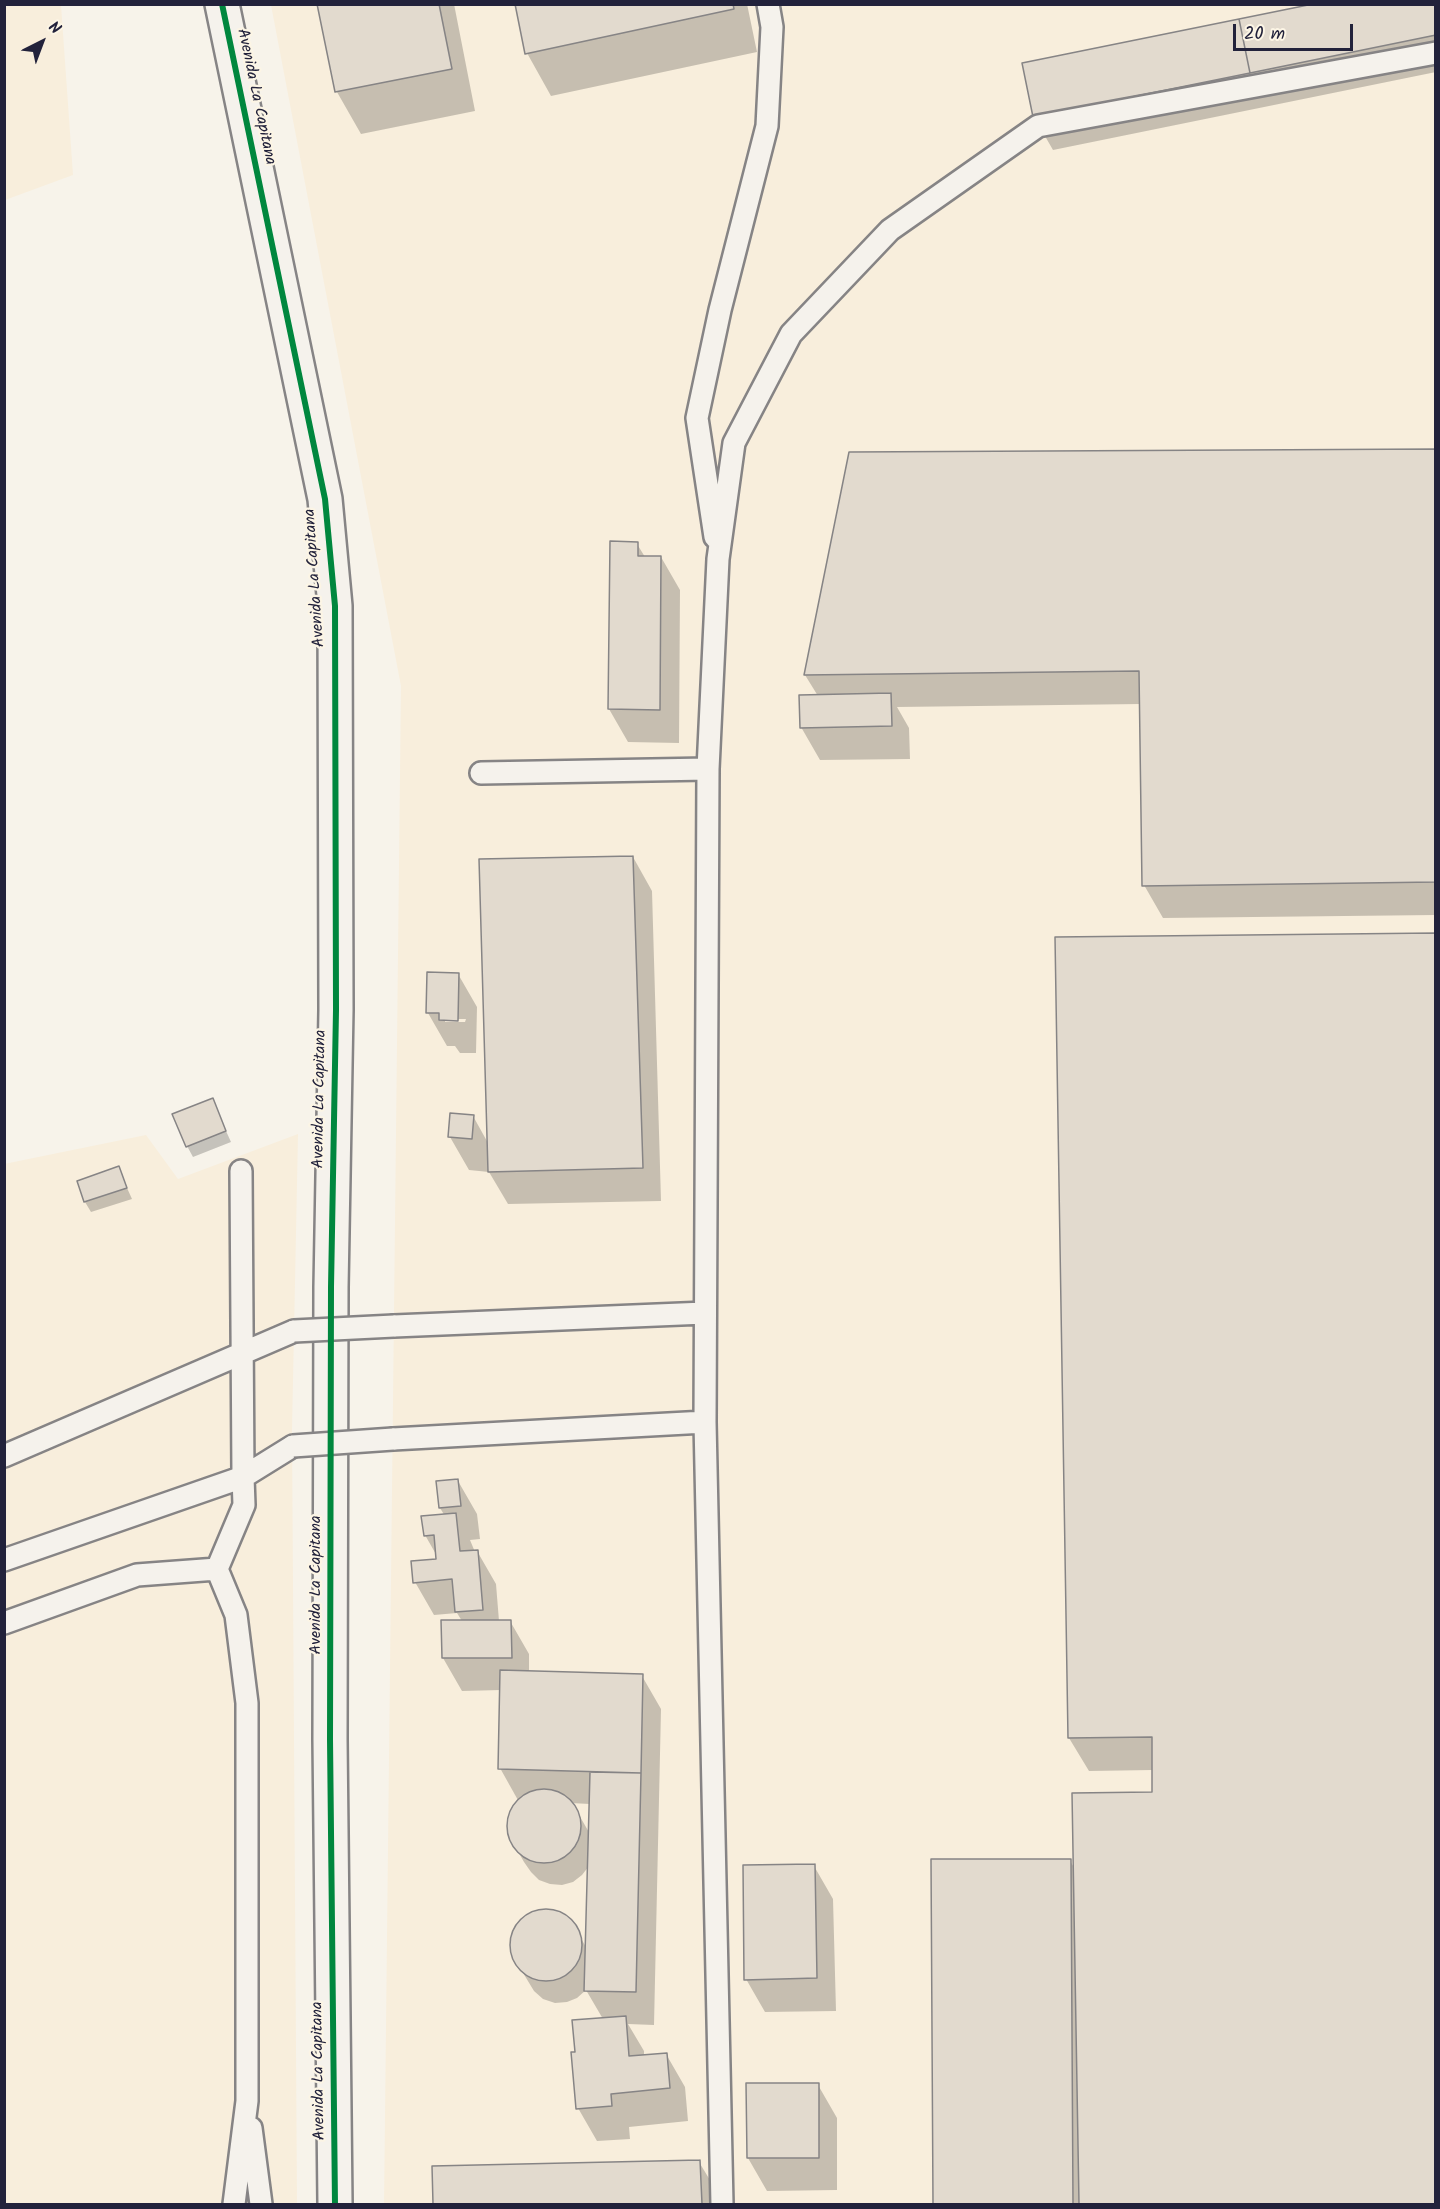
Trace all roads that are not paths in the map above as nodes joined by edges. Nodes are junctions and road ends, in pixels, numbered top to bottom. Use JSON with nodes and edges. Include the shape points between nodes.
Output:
{"nodes":[{"id":1,"x":222,"y":4,"type":"edge"},
{"id":2,"x":768,"y":4,"type":"edge"},
{"id":3,"x":1436,"y":52,"type":"edge"},
{"id":4,"x":718,"y":559,"type":"junction"},
{"id":5,"x":708,"y":769,"type":"junction"},
{"id":6,"x":481,"y":773,"type":"dead end"},
{"id":7,"x":241,"y":1171,"type":"dead end"},
{"id":8,"x":705,"y":1313,"type":"junction"},
{"id":9,"x":242,"y":1353,"type":"junction"},
{"id":10,"x":705,"y":1422,"type":"junction"},
{"id":11,"x":4,"y":1456,"type":"edge"},
{"id":12,"x":243,"y":1477,"type":"junction"},
{"id":13,"x":4,"y":1560,"type":"edge"},
{"id":14,"x":217,"y":1569,"type":"junction"},
{"id":15,"x":4,"y":1623,"type":"edge"},
{"id":16,"x":247,"y":2101,"type":"junction"},
{"id":17,"x":234,"y":2205,"type":"edge"},
{"id":18,"x":261,"y":2205,"type":"edge"},
{"id":19,"x":334,"y":2205,"type":"edge"},
{"id":20,"x":722,"y":2205,"type":"edge"}],
"edges":[{"from":1,"to":19,"type":"street","name":"Avenida La Capitana","via":[[325,499],[335,606],[330,1692]]},
{"from":2,"to":4,"type":"lane","via":[[772,27],[767,126],[697,418]]},
{"from":3,"to":4,"type":"lane","via":[[1038,126],[890,230],[790,334],[735,443]]},
{"from":4,"to":5,"type":"lane"},
{"from":5,"to":6,"type":"lane"},
{"from":5,"to":8,"type":"lane"},
{"from":7,"to":9,"type":"lane"},
{"from":8,"to":9,"type":"lane","bridge":true,"via":[[294,1331]]},
{"from":8,"to":10,"type":"lane"},
{"from":9,"to":11,"type":"lane"},
{"from":9,"to":12,"type":"lane"},
{"from":10,"to":12,"type":"lane","bridge":true,"via":[[293,1446]]},
{"from":10,"to":20,"type":"lane"},
{"from":12,"to":13,"type":"lane"},
{"from":12,"to":14,"type":"lane","via":[[244,1505]]},
{"from":14,"to":15,"type":"lane","via":[[137,1575]]},
{"from":14,"to":16,"type":"lane","via":[[236,1615],[247,1703]]},
{"from":16,"to":17,"type":"lane"},
{"from":16,"to":18,"type":"lane"}]}
